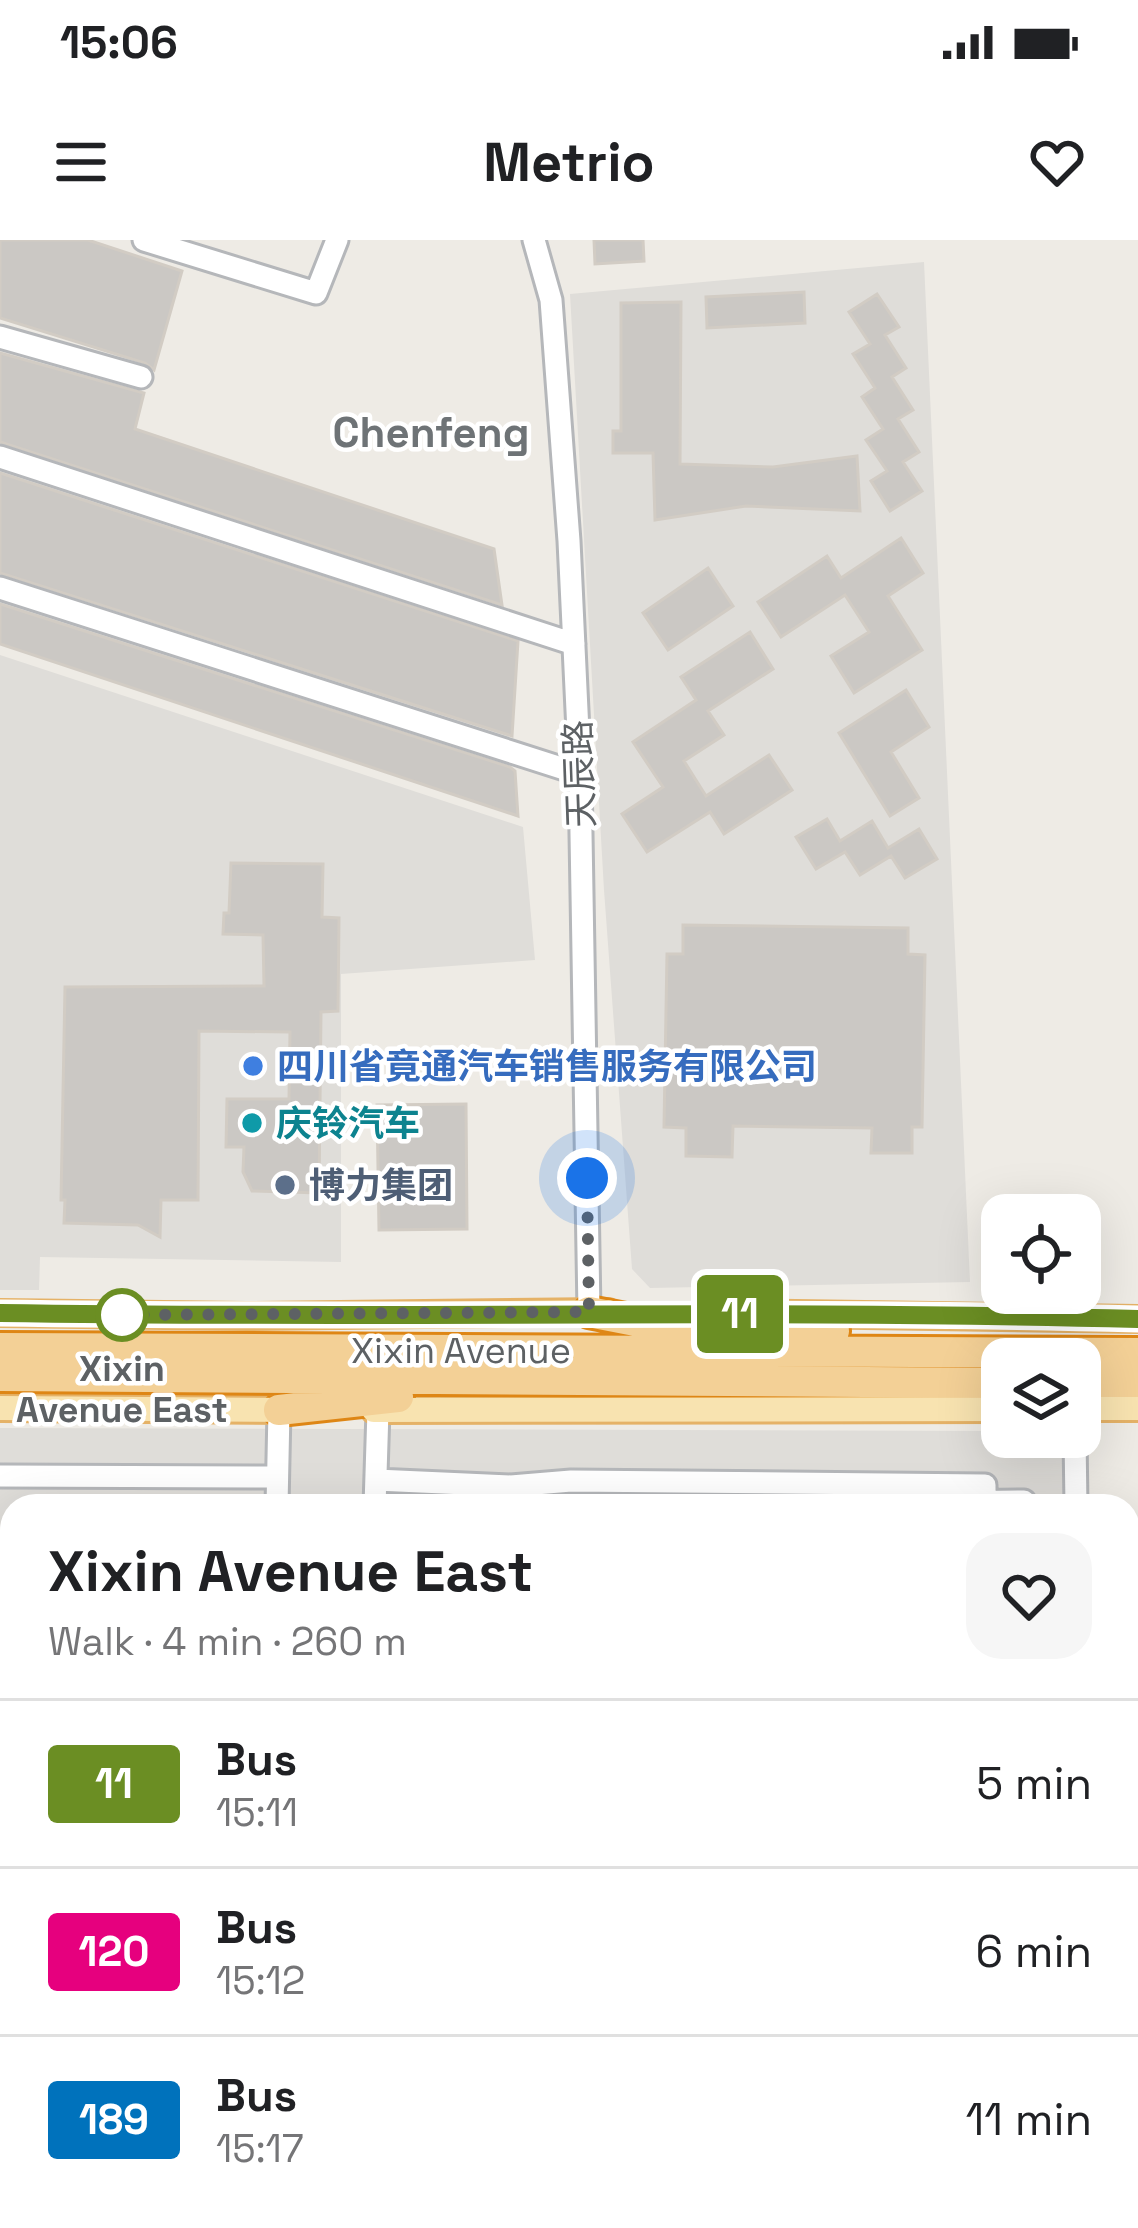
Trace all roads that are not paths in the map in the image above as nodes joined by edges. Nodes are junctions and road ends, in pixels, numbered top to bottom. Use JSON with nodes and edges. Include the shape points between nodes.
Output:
{"nodes":[{"id":1,"x":144,"y":240,"type":"edge"},
{"id":2,"x":337,"y":240,"type":"edge"},
{"id":3,"x":534,"y":240,"type":"edge"},
{"id":4,"x":194,"y":248,"type":"edge"},
{"id":5,"x":0,"y":337,"type":"edge"},
{"id":6,"x":141,"y":377,"type":"dead end"},
{"id":7,"x":0,"y":458,"type":"edge"},
{"id":8,"x":0,"y":588,"type":"edge"},
{"id":9,"x":574,"y":644,"type":"junction"},
{"id":10,"x":580,"y":774,"type":"junction"},
{"id":11,"x":589,"y":1312,"type":"junction"},
{"id":12,"x":0,"y":1313,"type":"edge"},
{"id":13,"x":1138,"y":1319,"type":"edge"},
{"id":14,"x":0,"y":1348,"type":"edge"},
{"id":15,"x":981,"y":1352,"type":"edge"},
{"id":16,"x":1138,"y":1353,"type":"edge"},
{"id":17,"x":1101,"y":1363,"type":"edge"},
{"id":18,"x":981,"y":1366,"type":"edge"},
{"id":19,"x":1101,"y":1373,"type":"edge"},
{"id":20,"x":0,"y":1376,"type":"edge"},
{"id":21,"x":1138,"y":1382,"type":"edge"},
{"id":22,"x":981,"y":1383,"type":"edge"},
{"id":23,"x":787,"y":1384,"type":"junction"},
{"id":24,"x":0,"y":1408,"type":"edge"},
{"id":25,"x":981,"y":1408,"type":"edge"},
{"id":26,"x":1101,"y":1408,"type":"edge"},
{"id":27,"x":1138,"y":1408,"type":"edge"},
{"id":28,"x":279,"y":1410,"type":"junction"},
{"id":29,"x":379,"y":1410,"type":"junction"},
{"id":30,"x":1076,"y":1458,"type":"edge"},
{"id":31,"x":0,"y":1476,"type":"edge"},
{"id":32,"x":278,"y":1477,"type":"junction"},
{"id":33,"x":376,"y":1480,"type":"junction"},
{"id":34,"x":277,"y":1494,"type":"edge"},
{"id":35,"x":375,"y":1494,"type":"edge"},
{"id":36,"x":985,"y":1494,"type":"edge"},
{"id":37,"x":1076,"y":1494,"type":"edge"}],
"edges":[{"from":1,"to":4,"type":"street"},
{"from":2,"to":4,"type":"street","via":[[316,293]]},
{"from":3,"to":9,"type":"street","name":"天辰路","via":[[551,300]]},
{"from":5,"to":6,"type":"street"},
{"from":7,"to":9,"type":"street"},
{"from":8,"to":10,"type":"street"},
{"from":9,"to":10,"type":"street","name":"天辰路"},
{"from":10,"to":11,"type":"street","name":"天辰路"},
{"from":11,"to":12,"type":"main road","name":"Xixin Avenue"},
{"from":11,"to":13,"type":"main road","name":"Xixin Avenue"},
{"from":11,"to":15,"type":"highway","via":[[661,1327],[849,1331]]},
{"from":14,"to":18,"type":"highway","name":"Xixin Avenue"},
{"from":16,"to":17,"type":"highway","name":"Xixin Avenue"},
{"from":19,"to":21,"type":"highway","name":"Xixin Avenue"},
{"from":20,"to":23,"type":"highway","name":"Xixin Avenue"},
{"from":22,"to":23,"type":"highway","name":"Xixin Avenue"},
{"from":23,"to":28,"type":"highway","via":[[400,1396]]},
{"from":24,"to":28,"type":"main road","name":"Xixin Avenue"},
{"from":25,"to":29,"type":"main road","name":"Xixin Avenue"},
{"from":26,"to":27,"type":"main road"},
{"from":28,"to":29,"type":"main road","name":"Xixin Avenue"},
{"from":28,"to":32,"type":"street"},
{"from":29,"to":33,"type":"street"},
{"from":30,"to":37,"type":"street"},
{"from":31,"to":32,"type":"street"},
{"from":32,"to":34,"type":"street"},
{"from":33,"to":35,"type":"street"},
{"from":33,"to":36,"type":"street","via":[[985,1485]]}]}
